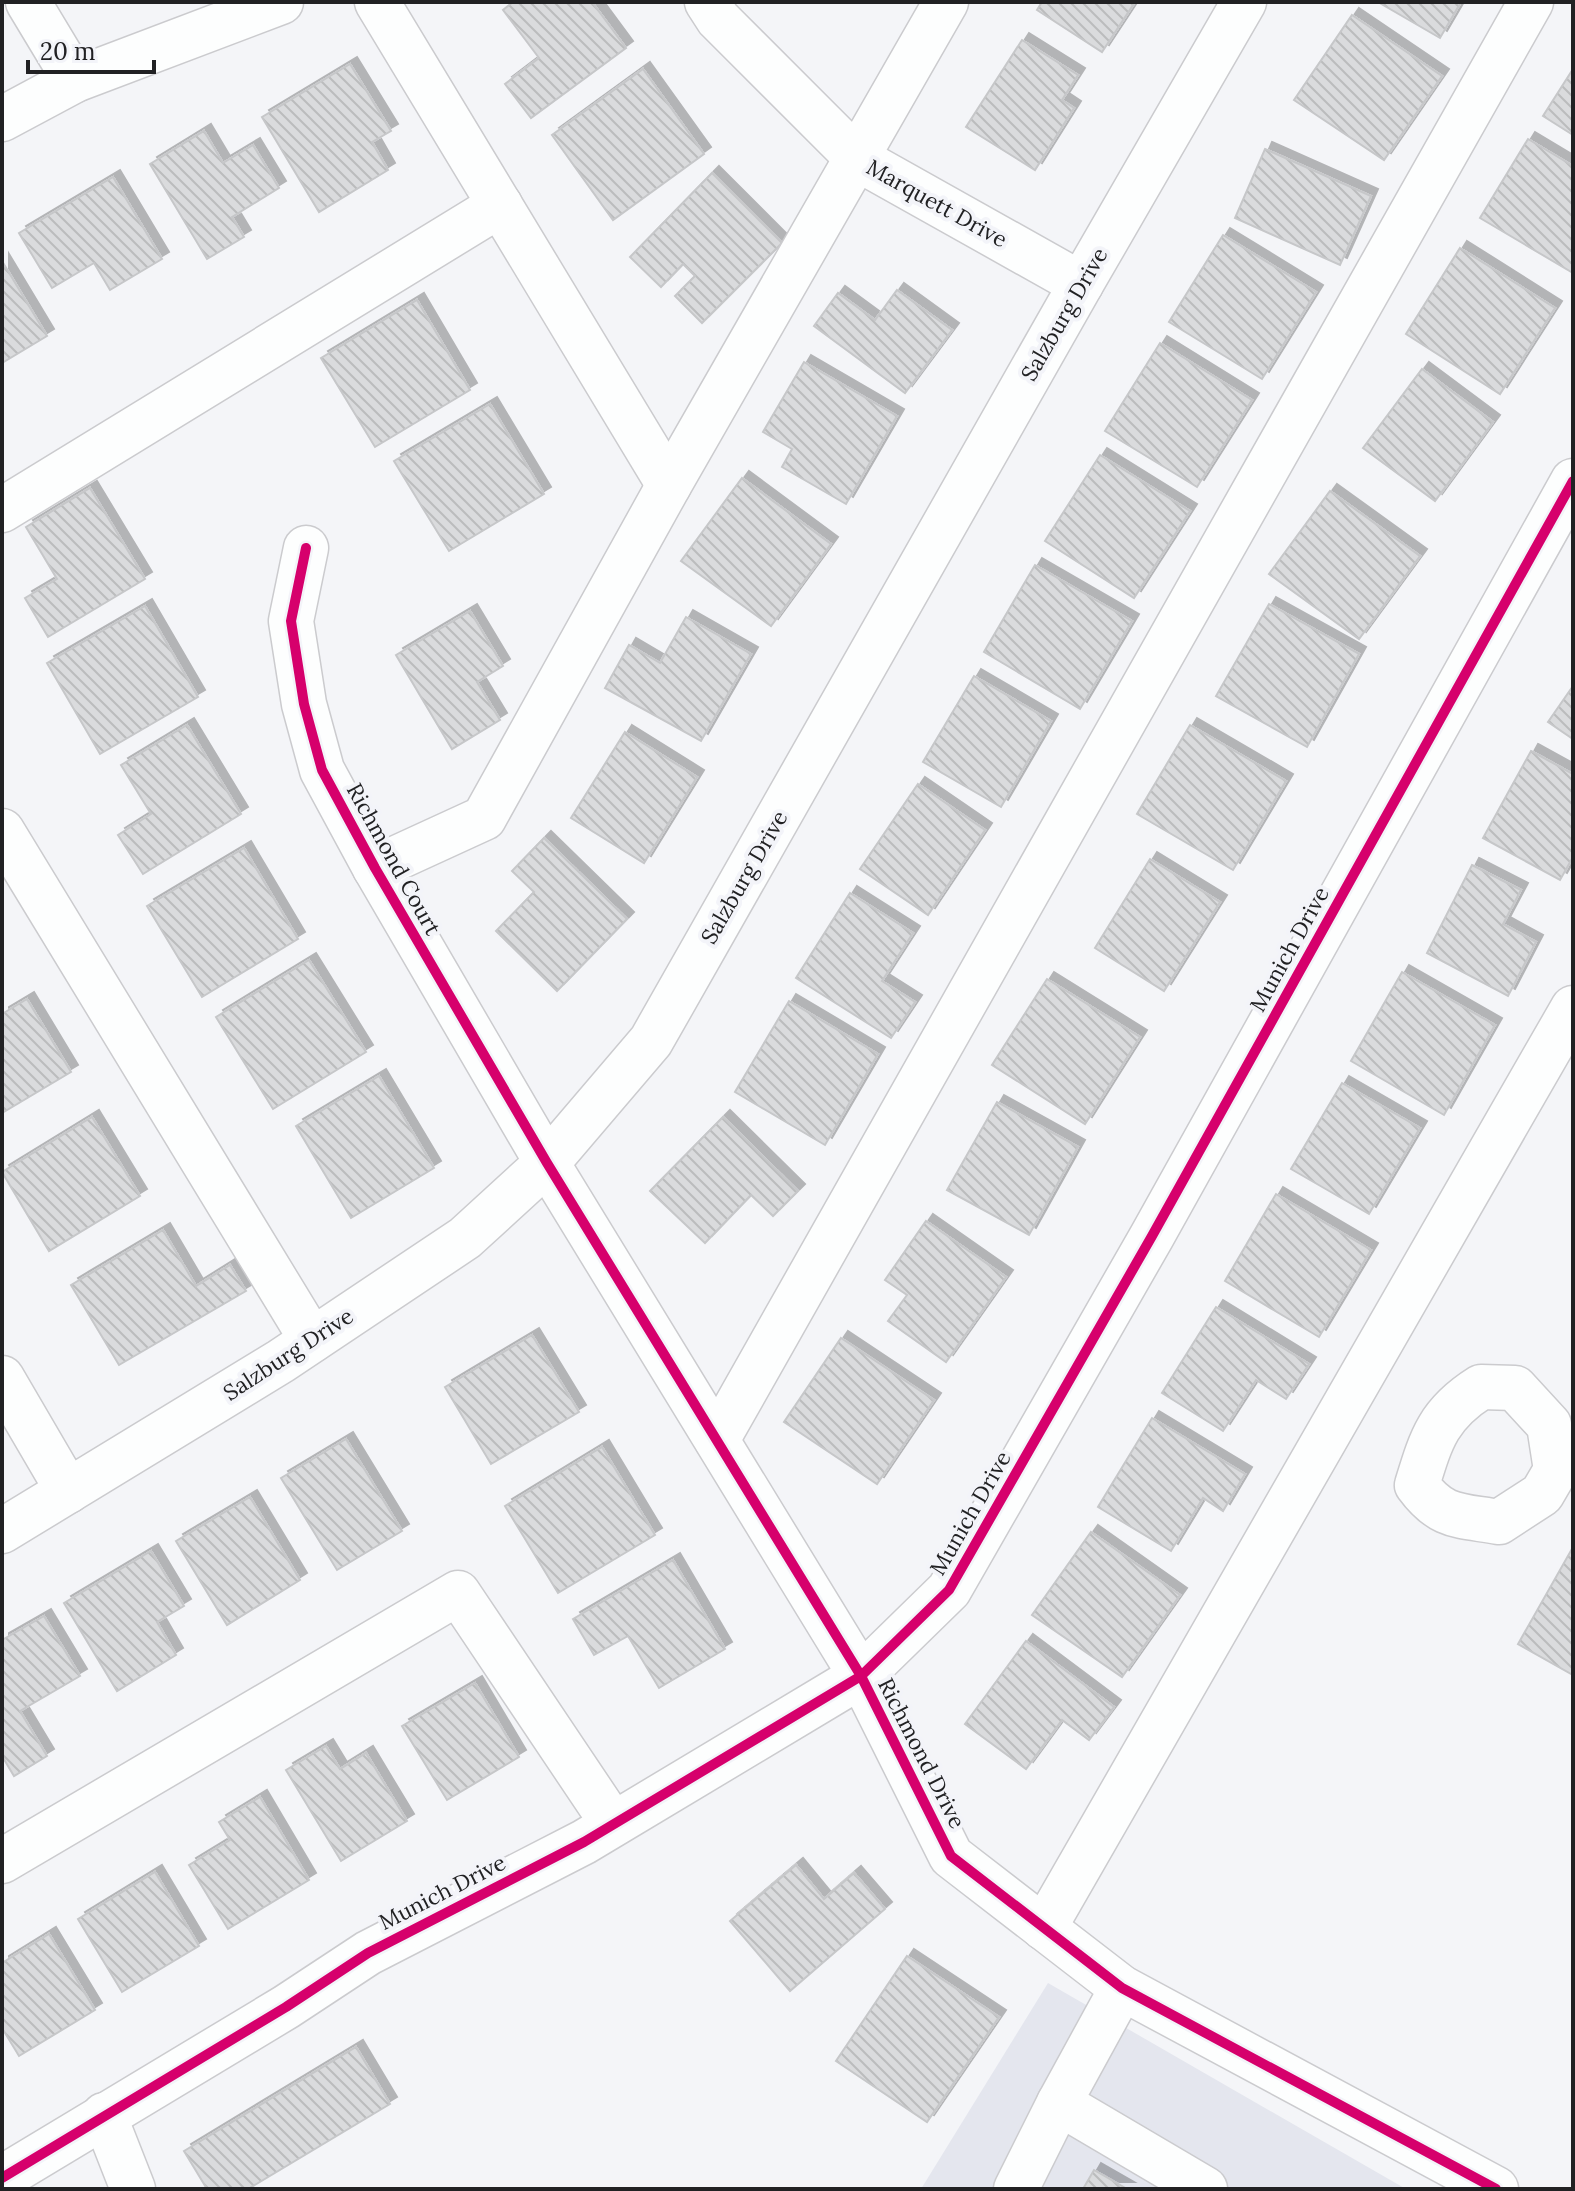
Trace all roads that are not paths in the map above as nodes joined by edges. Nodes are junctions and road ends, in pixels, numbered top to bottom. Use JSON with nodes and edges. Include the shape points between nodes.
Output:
{"nodes":[{"id":1,"x":28,"y":2,"type":"edge"},
{"id":2,"x":281,"y":2,"type":"edge"},
{"id":3,"x":377,"y":2,"type":"edge"},
{"id":4,"x":707,"y":2,"type":"edge"},
{"id":5,"x":946,"y":2,"type":"edge"},
{"id":6,"x":1244,"y":2,"type":"edge"},
{"id":7,"x":1531,"y":2,"type":"edge"},
{"id":8,"x":75,"y":80,"type":"junction"},
{"id":9,"x":2,"y":119,"type":"edge"},
{"id":10,"x":858,"y":159,"type":"junction"},
{"id":11,"x":500,"y":205,"type":"junction"},
{"id":12,"x":1081,"y":284,"type":"junction"},
{"id":13,"x":1573,"y":481,"type":"edge"},
{"id":14,"x":669,"y":485,"type":"junction"},
{"id":15,"x":2,"y":510,"type":"edge"},
{"id":16,"x":306,"y":548,"type":"dead end"},
{"id":17,"x":2,"y":831,"type":"edge"},
{"id":18,"x":375,"y":868,"type":"junction"},
{"id":19,"x":1573,"y":1008,"type":"edge"},
{"id":20,"x":547,"y":1163,"type":"junction"},
{"id":21,"x":312,"y":1340,"type":"junction"},
{"id":22,"x":2,"y":1378,"type":"edge"},
{"id":23,"x":717,"y":1440,"type":"junction"},
{"id":24,"x":68,"y":1491,"type":"junction"},
{"id":25,"x":2,"y":1531,"type":"edge"},
{"id":26,"x":861,"y":1676,"type":"junction"},
{"id":27,"x":613,"y":1824,"type":"junction"},
{"id":28,"x":2,"y":1861,"type":"edge"},
{"id":29,"x":1044,"y":1928,"type":"junction"},
{"id":30,"x":1122,"y":1988,"type":"junction"},
{"id":31,"x":1059,"y":2103,"type":"junction"},
{"id":32,"x":104,"y":2115,"type":"junction"},
{"id":33,"x":5,"y":2179,"type":"edge"},
{"id":34,"x":133,"y":2189,"type":"edge"},
{"id":35,"x":1016,"y":2189,"type":"edge"},
{"id":36,"x":1205,"y":2189,"type":"edge"},
{"id":37,"x":1496,"y":2189,"type":"edge"}],
"edges":[{"from":1,"to":8,"type":"street"},
{"from":2,"to":8,"type":"street"},
{"from":3,"to":11,"type":"street"},
{"from":4,"to":10,"type":"street","name":"Marquett Drive"},
{"from":5,"to":10,"type":"street"},
{"from":6,"to":12,"type":"street","name":"Salzburg Drive"},
{"from":7,"to":23,"type":"street"},
{"from":8,"to":9,"type":"street"},
{"from":10,"to":12,"type":"street","name":"Marquett Drive"},
{"from":10,"to":14,"type":"street"},
{"from":11,"to":14,"type":"street"},
{"from":11,"to":15,"type":"street"},
{"from":12,"to":20,"type":"street","name":"Salzburg Drive","via":[[651,1041]]},
{"from":13,"to":26,"type":"street","name":"Munich Drive","via":[[949,1590]]},
{"from":14,"to":18,"type":"street","via":[[484,818]]},
{"from":16,"to":18,"type":"street","name":"Richmond Court","via":[[291,621],[304,704],[322,770]]},
{"from":17,"to":21,"type":"street"},
{"from":18,"to":20,"type":"street","name":"Richmond Court"},
{"from":19,"to":29,"type":"street"},
{"from":20,"to":21,"type":"street","name":"Salzburg Drive","via":[[465,1238]]},
{"from":20,"to":23,"type":"street","name":"Richmond Drive"},
{"from":21,"to":24,"type":"street","name":"Salzburg Drive"},
{"from":22,"to":24,"type":"street"},
{"from":23,"to":26,"type":"street","name":"Richmond Drive"},
{"from":24,"to":25,"type":"street","name":"Salzburg Drive"},
{"from":26,"to":27,"type":"street","name":"Munich Drive"},
{"from":26,"to":29,"type":"street","name":"Richmond Drive","via":[[951,1856]]},
{"from":27,"to":28,"type":"street","via":[[458,1593]]},
{"from":27,"to":32,"type":"street","name":"Munich Drive","via":[[368,1953]]},
{"from":29,"to":30,"type":"street","name":"Richmond Drive"},
{"from":30,"to":31,"type":"street"},
{"from":30,"to":37,"type":"street","name":"Richmond Drive"},
{"from":31,"to":35,"type":"street"},
{"from":31,"to":36,"type":"street"},
{"from":32,"to":33,"type":"street","name":"Munich Drive"},
{"from":32,"to":34,"type":"street"}]}
